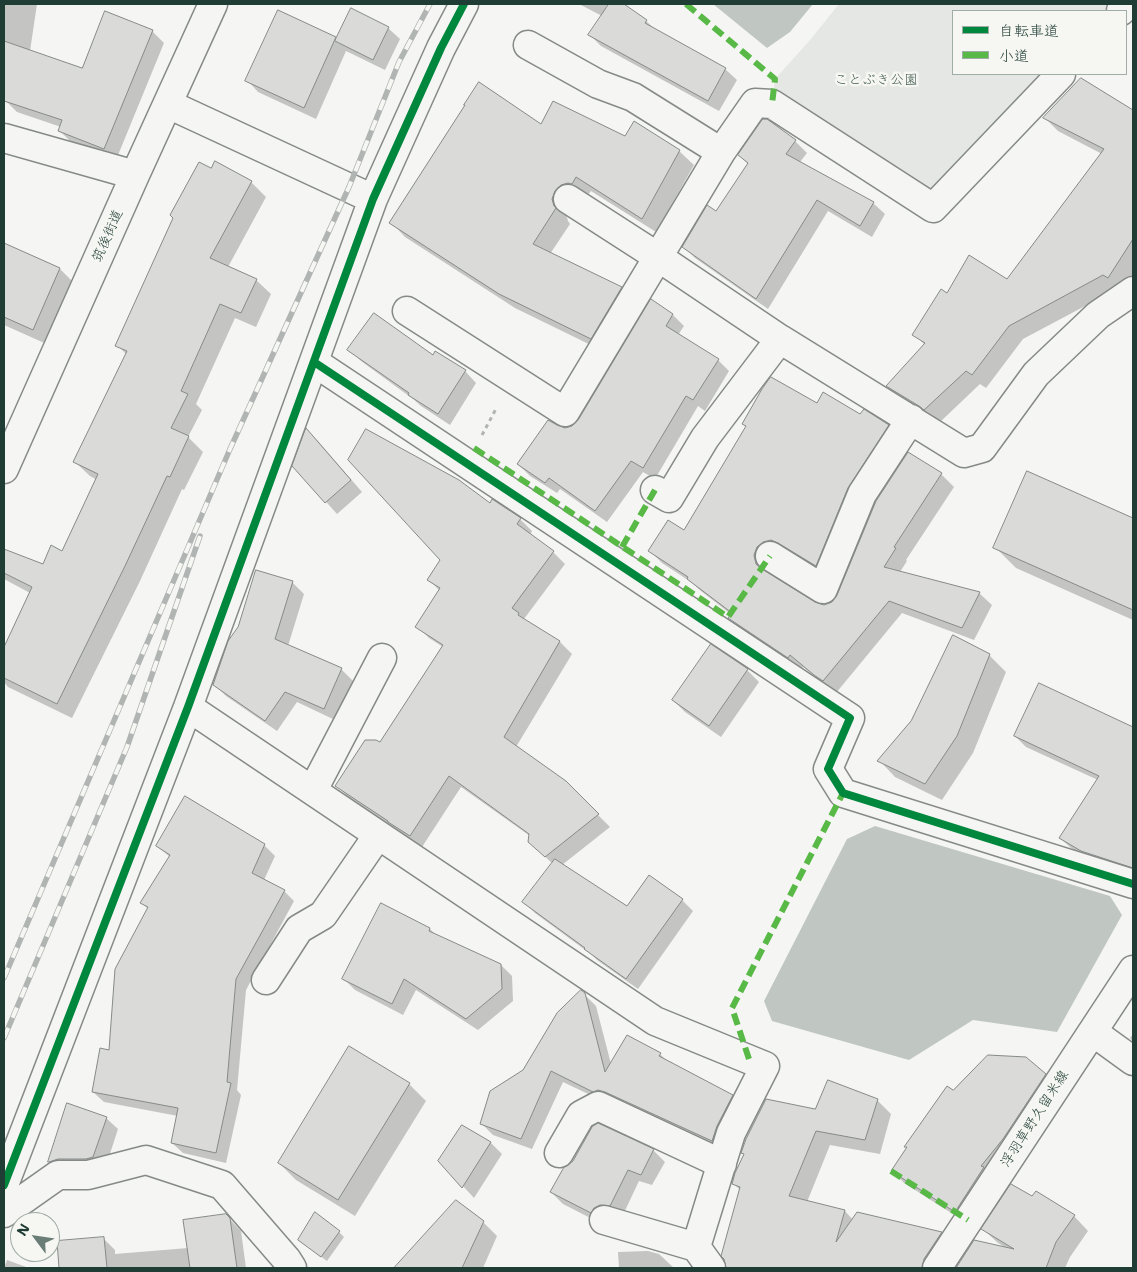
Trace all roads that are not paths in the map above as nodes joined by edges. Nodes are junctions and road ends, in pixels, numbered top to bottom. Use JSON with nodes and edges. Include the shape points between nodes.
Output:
{"nodes":[{"id":1,"x":213,"y":4,"type":"edge"},
{"id":2,"x":464,"y":4,"type":"edge"},
{"id":3,"x":528,"y":45,"type":"dead end"},
{"id":4,"x":1060,"y":75,"type":"edge"},
{"id":5,"x":168,"y":104,"type":"junction"},
{"id":6,"x":4,"y":138,"type":"edge"},
{"id":7,"x":721,"y":152,"type":"junction"},
{"id":8,"x":136,"y":175,"type":"junction"},
{"id":9,"x":373,"y":199,"type":"junction"},
{"id":10,"x":568,"y":199,"type":"dead end"},
{"id":11,"x":658,"y":257,"type":"junction"},
{"id":12,"x":1133,"y":291,"type":"edge"},
{"id":13,"x":407,"y":312,"type":"dead end"},
{"id":14,"x":780,"y":339,"type":"junction"},
{"id":15,"x":314,"y":362,"type":"junction"},
{"id":16,"x":911,"y":419,"type":"junction"},
{"id":17,"x":4,"y":470,"type":"edge"},
{"id":18,"x":655,"y":490,"type":"dead end"},
{"id":19,"x":770,"y":556,"type":"dead end"},
{"id":20,"x":382,"y":658,"type":"dead end"},
{"id":21,"x":188,"y":706,"type":"junction"},
{"id":22,"x":313,"y":790,"type":"junction"},
{"id":23,"x":378,"y":835,"type":"junction"},
{"id":24,"x":1133,"y":884,"type":"edge"},
{"id":25,"x":1133,"y":970,"type":"edge"},
{"id":26,"x":266,"y":980,"type":"dead end"},
{"id":27,"x":1093,"y":1032,"type":"junction"},
{"id":28,"x":1133,"y":1061,"type":"edge"},
{"id":29,"x":559,"y":1153,"type":"dead end"},
{"id":30,"x":722,"y":1164,"type":"junction"},
{"id":31,"x":4,"y":1185,"type":"edge"},
{"id":32,"x":4,"y":1212,"type":"edge"},
{"id":33,"x":604,"y":1220,"type":"dead end"},
{"id":34,"x":704,"y":1257,"type":"edge"},
{"id":35,"x":285,"y":1266,"type":"edge"},
{"id":36,"x":937,"y":1268,"type":"edge"}],
"edges":[{"from":1,"to":5,"type":"street","name":"筑後街道"},
{"from":2,"to":9,"type":"street"},
{"from":3,"to":7,"type":"street","via":[[598,84],[633,97]]},
{"from":4,"to":7,"type":"street","via":[[933,208],[772,104],[755,103]]},
{"from":5,"to":8,"type":"street","name":"筑後街道"},
{"from":5,"to":9,"type":"street"},
{"from":6,"to":8,"type":"street"},
{"from":7,"to":11,"type":"street"},
{"from":8,"to":17,"type":"street","name":"筑後街道"},
{"from":9,"to":15,"type":"street"},
{"from":10,"to":11,"type":"street"},
{"from":11,"to":13,"type":"street","via":[[565,412]]},
{"from":11,"to":14,"type":"street"},
{"from":12,"to":16,"type":"street","via":[[1098,315],[1036,374],[982,448],[964,453]]},
{"from":14,"to":16,"type":"street"},
{"from":14,"to":18,"type":"street","via":[[705,438],[669,498]]},
{"from":15,"to":21,"type":"street"},
{"from":15,"to":24,"type":"street","via":[[850,718],[828,769],[843,793]]},
{"from":16,"to":19,"type":"street","via":[[862,494],[823,589]]},
{"from":20,"to":22,"type":"street"},
{"from":21,"to":22,"type":"street"},
{"from":21,"to":31,"type":"street"},
{"from":22,"to":23,"type":"street"},
{"from":23,"to":26,"type":"street","via":[[324,915],[299,929]]},
{"from":23,"to":30,"type":"street","via":[[655,1021],[765,1066],[731,1133]]},
{"from":25,"to":27,"type":"street","name":"浮羽草野久留米線"},
{"from":27,"to":28,"type":"street"},
{"from":27,"to":36,"type":"street","name":"浮羽草野久留米線"},
{"from":29,"to":30,"type":"street","via":[[581,1115],[598,1106]]},
{"from":30,"to":34,"type":"street"},
{"from":32,"to":35,"type":"street","via":[[58,1175],[88,1175],[146,1160],[222,1185]]},
{"from":33,"to":34,"type":"street"}]}
